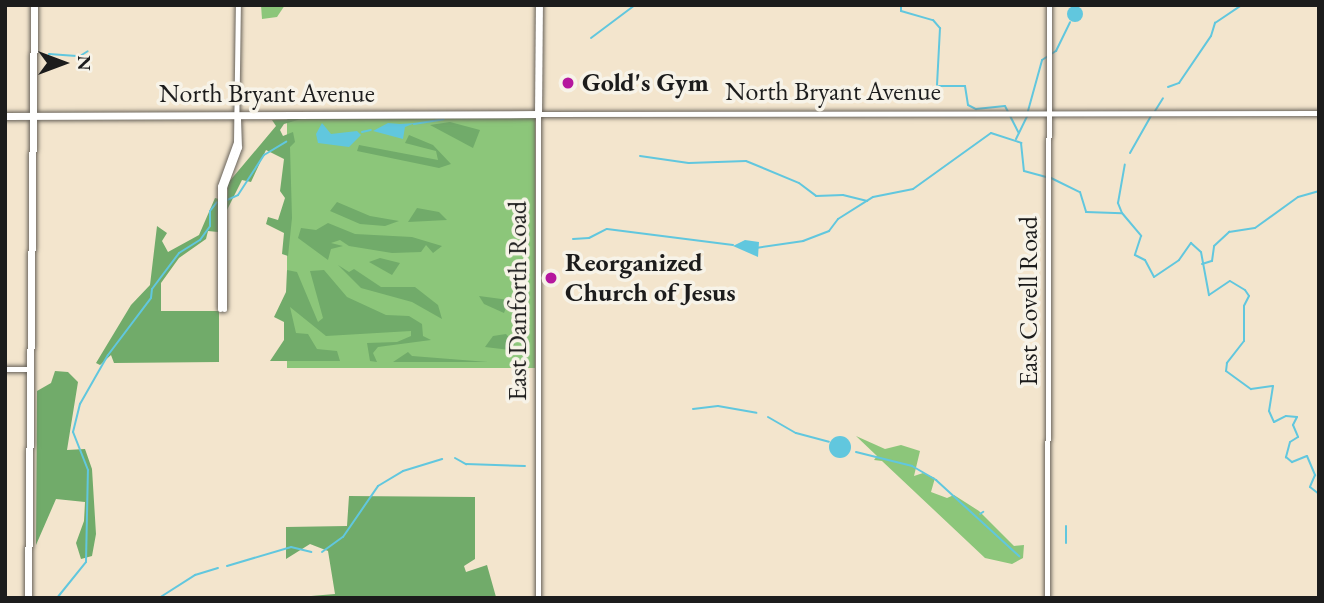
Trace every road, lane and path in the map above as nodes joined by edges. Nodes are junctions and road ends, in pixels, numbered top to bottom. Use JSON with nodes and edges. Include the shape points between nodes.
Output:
{"nodes":[{"id":1,"x":238,"y":5,"type":"edge"},
{"id":2,"x":539,"y":5,"type":"edge"},
{"id":3,"x":1049,"y":5,"type":"edge"},
{"id":4,"x":32,"y":6,"type":"edge"},
{"id":5,"x":32,"y":67,"type":"junction"},
{"id":6,"x":1048,"y":113,"type":"junction"},
{"id":7,"x":1319,"y":113,"type":"edge"},
{"id":8,"x":5,"y":114,"type":"edge"},
{"id":9,"x":31,"y":114,"type":"junction"},
{"id":10,"x":96,"y":114,"type":"junction"},
{"id":11,"x":538,"y":114,"type":"junction"},
{"id":12,"x":238,"y":115,"type":"junction"},
{"id":13,"x":222,"y":309,"type":"dead end"},
{"id":14,"x":5,"y":369,"type":"edge"},
{"id":15,"x":31,"y":369,"type":"junction"},
{"id":16,"x":30,"y":547,"type":"junction"},
{"id":17,"x":28,"y":575,"type":"junction"},
{"id":18,"x":33,"y":588,"type":"junction"},
{"id":19,"x":30,"y":598,"type":"edge"},
{"id":20,"x":538,"y":598,"type":"edge"},
{"id":21,"x":1047,"y":598,"type":"edge"}],
"edges":[{"from":1,"to":12,"type":"street"},
{"from":2,"to":11,"type":"main road","name":"East Danforth Road"},
{"from":3,"to":6,"type":"street","name":"East Covell Road"},
{"from":4,"to":5,"type":"main road"},
{"from":4,"to":5,"type":"main road"},
{"from":5,"to":9,"type":"main road"},
{"from":6,"to":7,"type":"street","name":"North Bryant Avenue"},
{"from":6,"to":11,"type":"street","name":"North Bryant Avenue"},
{"from":6,"to":21,"type":"street","name":"East Covell Road"},
{"from":8,"to":9,"type":"main road"},
{"from":9,"to":10,"type":"main road"},
{"from":9,"to":10,"type":"main road"},
{"from":9,"to":15,"type":"main road"},
{"from":10,"to":12,"type":"main road","name":"North Bryant Avenue"},
{"from":11,"to":12,"type":"main road","name":"North Bryant Avenue"},
{"from":11,"to":20,"type":"street","name":"East Danforth Road"},
{"from":12,"to":13,"type":"street","via":[[239,147],[225,182]]},
{"from":14,"to":15,"type":"street"},
{"from":15,"to":16,"type":"main road"},
{"from":16,"to":17,"type":"main road"},
{"from":16,"to":18,"type":"main road"},
{"from":17,"to":18,"type":"main road"},
{"from":17,"to":19,"type":"main road"},
{"from":18,"to":19,"type":"main road"}]}
